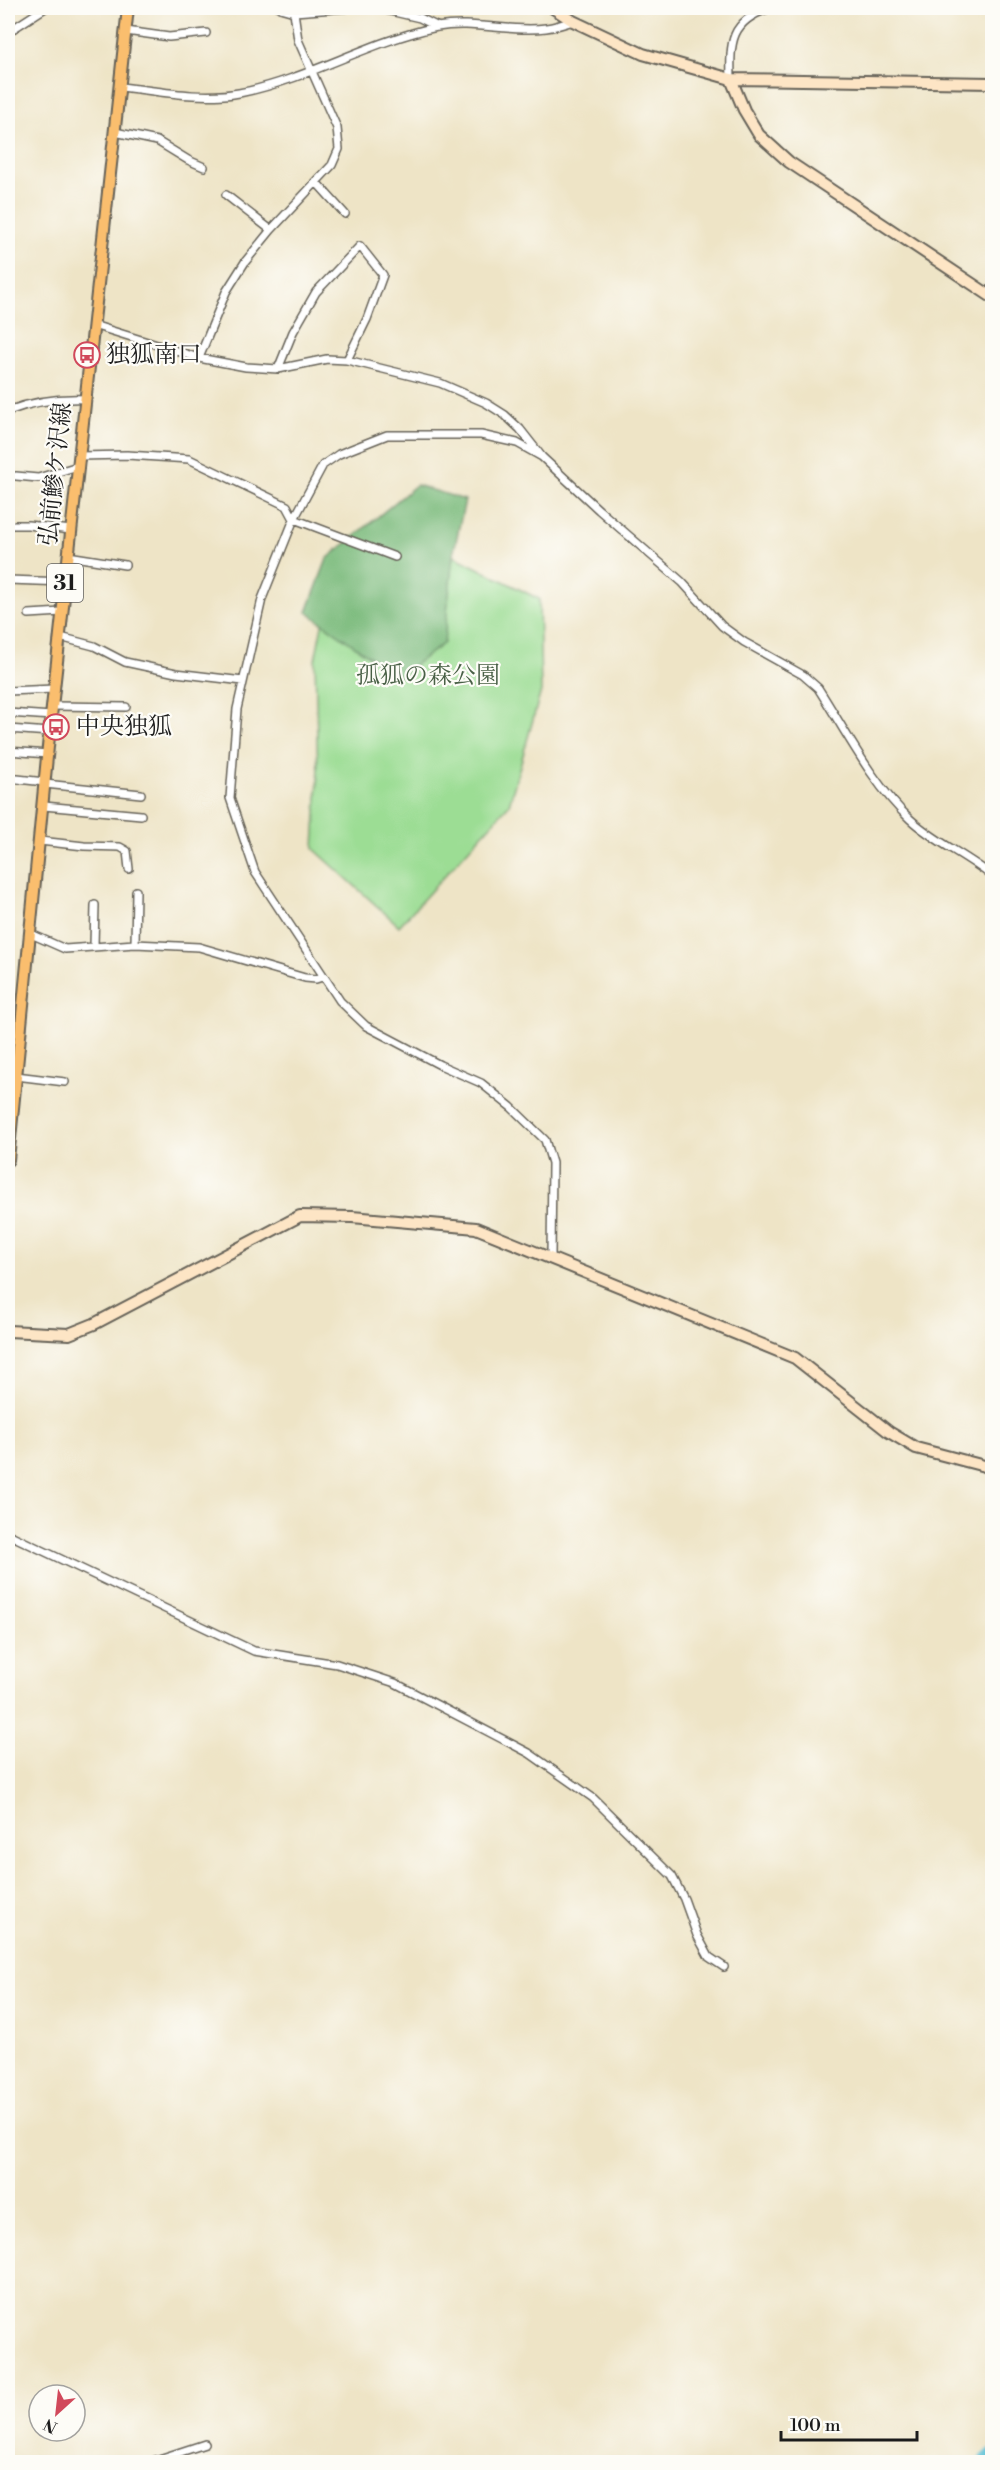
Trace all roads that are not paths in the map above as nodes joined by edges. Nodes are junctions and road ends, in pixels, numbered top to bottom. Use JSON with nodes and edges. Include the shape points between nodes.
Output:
{"nodes":[{"id":1,"x":45,"y":8,"type":"edge"},
{"id":2,"x":128,"y":8,"type":"edge"},
{"id":3,"x":280,"y":8,"type":"edge"},
{"id":4,"x":348,"y":8,"type":"edge"},
{"id":5,"x":377,"y":8,"type":"edge"},
{"id":6,"x":553,"y":8,"type":"edge"},
{"id":7,"x":770,"y":8,"type":"edge"},
{"id":8,"x":294,"y":12,"type":"junction"},
{"id":9,"x":573,"y":21,"type":"junction"},
{"id":10,"x":438,"y":27,"type":"junction"},
{"id":11,"x":126,"y":31,"type":"junction"},
{"id":12,"x":8,"y":32,"type":"edge"},
{"id":13,"x":206,"y":33,"type":"dead end"},
{"id":14,"x":311,"y":70,"type":"junction"},
{"id":15,"x":731,"y":79,"type":"junction"},
{"id":16,"x":993,"y":83,"type":"edge"},
{"id":17,"x":121,"y":87,"type":"junction"},
{"id":18,"x":116,"y":132,"type":"junction"},
{"id":19,"x":204,"y":167,"type":"dead end"},
{"id":20,"x":317,"y":183,"type":"junction"},
{"id":21,"x":226,"y":195,"type":"dead end"},
{"id":22,"x":345,"y":214,"type":"dead end"},
{"id":23,"x":271,"y":230,"type":"junction"},
{"id":24,"x":993,"y":297,"type":"edge"},
{"id":25,"x":93,"y":325,"type":"junction"},
{"id":26,"x":199,"y":358,"type":"junction"},
{"id":27,"x":347,"y":360,"type":"junction"},
{"id":28,"x":278,"y":369,"type":"junction"},
{"id":29,"x":85,"y":399,"type":"junction"},
{"id":30,"x":8,"y":411,"type":"edge"},
{"id":31,"x":542,"y":458,"type":"junction"},
{"id":32,"x":78,"y":461,"type":"junction"},
{"id":33,"x":16,"y":476,"type":"dead end"},
{"id":34,"x":294,"y":519,"type":"junction"},
{"id":35,"x":8,"y":525,"type":"edge"},
{"id":36,"x":71,"y":530,"type":"junction"},
{"id":37,"x":68,"y":556,"type":"junction"},
{"id":38,"x":394,"y":557,"type":"dead end"},
{"id":39,"x":126,"y":565,"type":"dead end"},
{"id":40,"x":8,"y":580,"type":"edge"},
{"id":41,"x":66,"y":582,"type":"junction"},
{"id":42,"x":62,"y":612,"type":"junction"},
{"id":43,"x":29,"y":614,"type":"dead end"},
{"id":44,"x":60,"y":637,"type":"junction"},
{"id":45,"x":243,"y":681,"type":"junction"},
{"id":46,"x":54,"y":689,"type":"junction"},
{"id":47,"x":8,"y":691,"type":"edge"},
{"id":48,"x":126,"y":707,"type":"dead end"},
{"id":49,"x":52,"y":711,"type":"junction"},
{"id":50,"x":8,"y":713,"type":"edge"},
{"id":51,"x":8,"y":729,"type":"edge"},
{"id":52,"x":50,"y":732,"type":"junction"},
{"id":53,"x":8,"y":751,"type":"edge"},
{"id":54,"x":48,"y":754,"type":"junction"},
{"id":55,"x":8,"y":778,"type":"edge"},
{"id":56,"x":45,"y":783,"type":"junction"},
{"id":57,"x":141,"y":794,"type":"dead end"},
{"id":58,"x":44,"y":806,"type":"junction"},
{"id":59,"x":141,"y":815,"type":"dead end"},
{"id":60,"x":40,"y":841,"type":"junction"},
{"id":61,"x":129,"y":869,"type":"dead end"},
{"id":62,"x":993,"y":876,"type":"edge"},
{"id":63,"x":136,"y":891,"type":"dead end"},
{"id":64,"x":95,"y":905,"type":"dead end"},
{"id":65,"x":31,"y":934,"type":"junction"},
{"id":66,"x":135,"y":944,"type":"junction"},
{"id":67,"x":94,"y":946,"type":"junction"},
{"id":68,"x":322,"y":977,"type":"junction"},
{"id":69,"x":16,"y":1076,"type":"junction"},
{"id":70,"x":65,"y":1082,"type":"dead end"},
{"id":71,"x":8,"y":1160,"type":"edge"},
{"id":72,"x":551,"y":1257,"type":"junction"},
{"id":73,"x":8,"y":1330,"type":"edge"},
{"id":74,"x":993,"y":1468,"type":"edge"},
{"id":75,"x":8,"y":1534,"type":"edge"},
{"id":76,"x":724,"y":1967,"type":"dead end"},
{"id":77,"x":205,"y":2444,"type":"dead end"},
{"id":78,"x":150,"y":2463,"type":"edge"}],
"edges":[{"from":1,"to":12,"type":"street"},
{"from":2,"to":11,"type":"main road","name":"弘前鰺ケ沢線","number":"31"},
{"from":3,"to":8,"type":"street"},
{"from":4,"to":8,"type":"street"},
{"from":5,"to":10,"type":"street","via":[[420,18]]},
{"from":6,"to":9,"type":"street"},
{"from":7,"to":15,"type":"street","via":[[749,18],[734,34]]},
{"from":8,"to":14,"type":"street","via":[[298,40]]},
{"from":9,"to":10,"type":"street","via":[[546,28]]},
{"from":9,"to":15,"type":"street","via":[[643,54]]},
{"from":10,"to":14,"type":"street","via":[[389,40]]},
{"from":11,"to":13,"type":"street","via":[[169,37]]},
{"from":11,"to":17,"type":"main road","name":"弘前鰺ケ沢線","number":"31"},
{"from":14,"to":17,"type":"street","via":[[237,93],[214,95]]},
{"from":14,"to":20,"type":"street","via":[[337,128],[339,149]]},
{"from":15,"to":16,"type":"street"},
{"from":15,"to":24,"type":"street","via":[[759,135],[789,162]]},
{"from":17,"to":18,"type":"main road","name":"弘前鰺ケ沢線","number":"31"},
{"from":18,"to":19,"type":"street","via":[[157,141]]},
{"from":18,"to":25,"type":"main road","name":"弘前鰺ケ沢線","number":"31"},
{"from":20,"to":22,"type":"street"},
{"from":20,"to":23,"type":"street"},
{"from":21,"to":23,"type":"street"},
{"from":23,"to":26,"type":"street","via":[[226,292]]},
{"from":25,"to":26,"type":"street"},
{"from":25,"to":29,"type":"main road","name":"弘前鰺ケ沢線","number":"31"},
{"from":26,"to":28,"type":"street"},
{"from":27,"to":28,"type":"street","via":[[327,359]]},
{"from":27,"to":28,"type":"street","via":[[383,275],[360,246],[316,292],[292,332]]},
{"from":27,"to":31,"type":"street","via":[[440,383],[486,403],[520,429]]},
{"from":29,"to":30,"type":"street","via":[[55,398]]},
{"from":29,"to":32,"type":"main road","name":"弘前鰺ケ沢線","number":"31"},
{"from":31,"to":34,"type":"street","via":[[517,443],[481,435],[387,435],[339,454],[323,465]]},
{"from":31,"to":62,"type":"street","via":[[682,582],[722,626],[818,688],[885,794],[933,838]]},
{"from":32,"to":33,"type":"street","via":[[38,478]]},
{"from":32,"to":34,"type":"street","via":[[127,455],[189,459],[287,506]]},
{"from":32,"to":36,"type":"main road","name":"弘前鰺ケ沢線","number":"31"},
{"from":34,"to":38,"type":"street"},
{"from":34,"to":45,"type":"street","via":[[262,599]]},
{"from":35,"to":36,"type":"street"},
{"from":36,"to":37,"type":"main road","name":"弘前鰺ケ沢線","number":"31"},
{"from":37,"to":39,"type":"street"},
{"from":37,"to":41,"type":"main road","name":"弘前鰺ケ沢線","number":"31"},
{"from":40,"to":41,"type":"street"},
{"from":41,"to":42,"type":"main road","name":"弘前鰺ケ沢線","number":"31"},
{"from":42,"to":43,"type":"street"},
{"from":42,"to":44,"type":"main road","name":"弘前鰺ケ沢線","number":"31"},
{"from":44,"to":45,"type":"street","via":[[94,646],[125,662]]},
{"from":44,"to":46,"type":"main road","name":"弘前鰺ケ沢線","number":"31"},
{"from":45,"to":68,"type":"street","via":[[230,798],[255,872]]},
{"from":46,"to":47,"type":"street"},
{"from":46,"to":49,"type":"main road","name":"弘前鰺ケ沢線","number":"31"},
{"from":48,"to":49,"type":"street"},
{"from":49,"to":50,"type":"street"},
{"from":49,"to":52,"type":"main road","name":"弘前鰺ケ沢線","number":"31"},
{"from":51,"to":52,"type":"street"},
{"from":52,"to":54,"type":"main road","name":"弘前鰺ケ沢線","number":"31"},
{"from":53,"to":54,"type":"street"},
{"from":54,"to":56,"type":"main road","name":"弘前鰺ケ沢線","number":"31"},
{"from":55,"to":56,"type":"street"},
{"from":56,"to":57,"type":"street"},
{"from":56,"to":58,"type":"main road","name":"弘前鰺ケ沢線","number":"31"},
{"from":58,"to":59,"type":"street"},
{"from":58,"to":60,"type":"main road","name":"弘前鰺ケ沢線","number":"31"},
{"from":60,"to":61,"type":"street","via":[[120,848],[127,851]]},
{"from":60,"to":65,"type":"main road","name":"弘前鰺ケ沢線","number":"31"},
{"from":63,"to":66,"type":"street"},
{"from":64,"to":67,"type":"street"},
{"from":65,"to":67,"type":"street","via":[[65,949]]},
{"from":65,"to":69,"type":"main road","name":"弘前鰺ケ沢線","number":"31"},
{"from":66,"to":67,"type":"street"},
{"from":66,"to":68,"type":"street","via":[[199,947],[305,978]]},
{"from":68,"to":72,"type":"street","via":[[339,1001],[366,1026],[481,1083],[545,1140],[552,1163]]},
{"from":69,"to":70,"type":"street"},
{"from":69,"to":71,"type":"main road","name":"弘前鰺ケ沢線","number":"31"},
{"from":72,"to":73,"type":"street","via":[[476,1228],[300,1216],[69,1334]]},
{"from":72,"to":74,"type":"street","via":[[795,1358],[889,1432],[916,1448]]},
{"from":75,"to":76,"type":"street","via":[[254,1652],[337,1664],[395,1683],[529,1753],[593,1798],[672,1876],[709,1957]]},
{"from":77,"to":78,"type":"street"}]}
